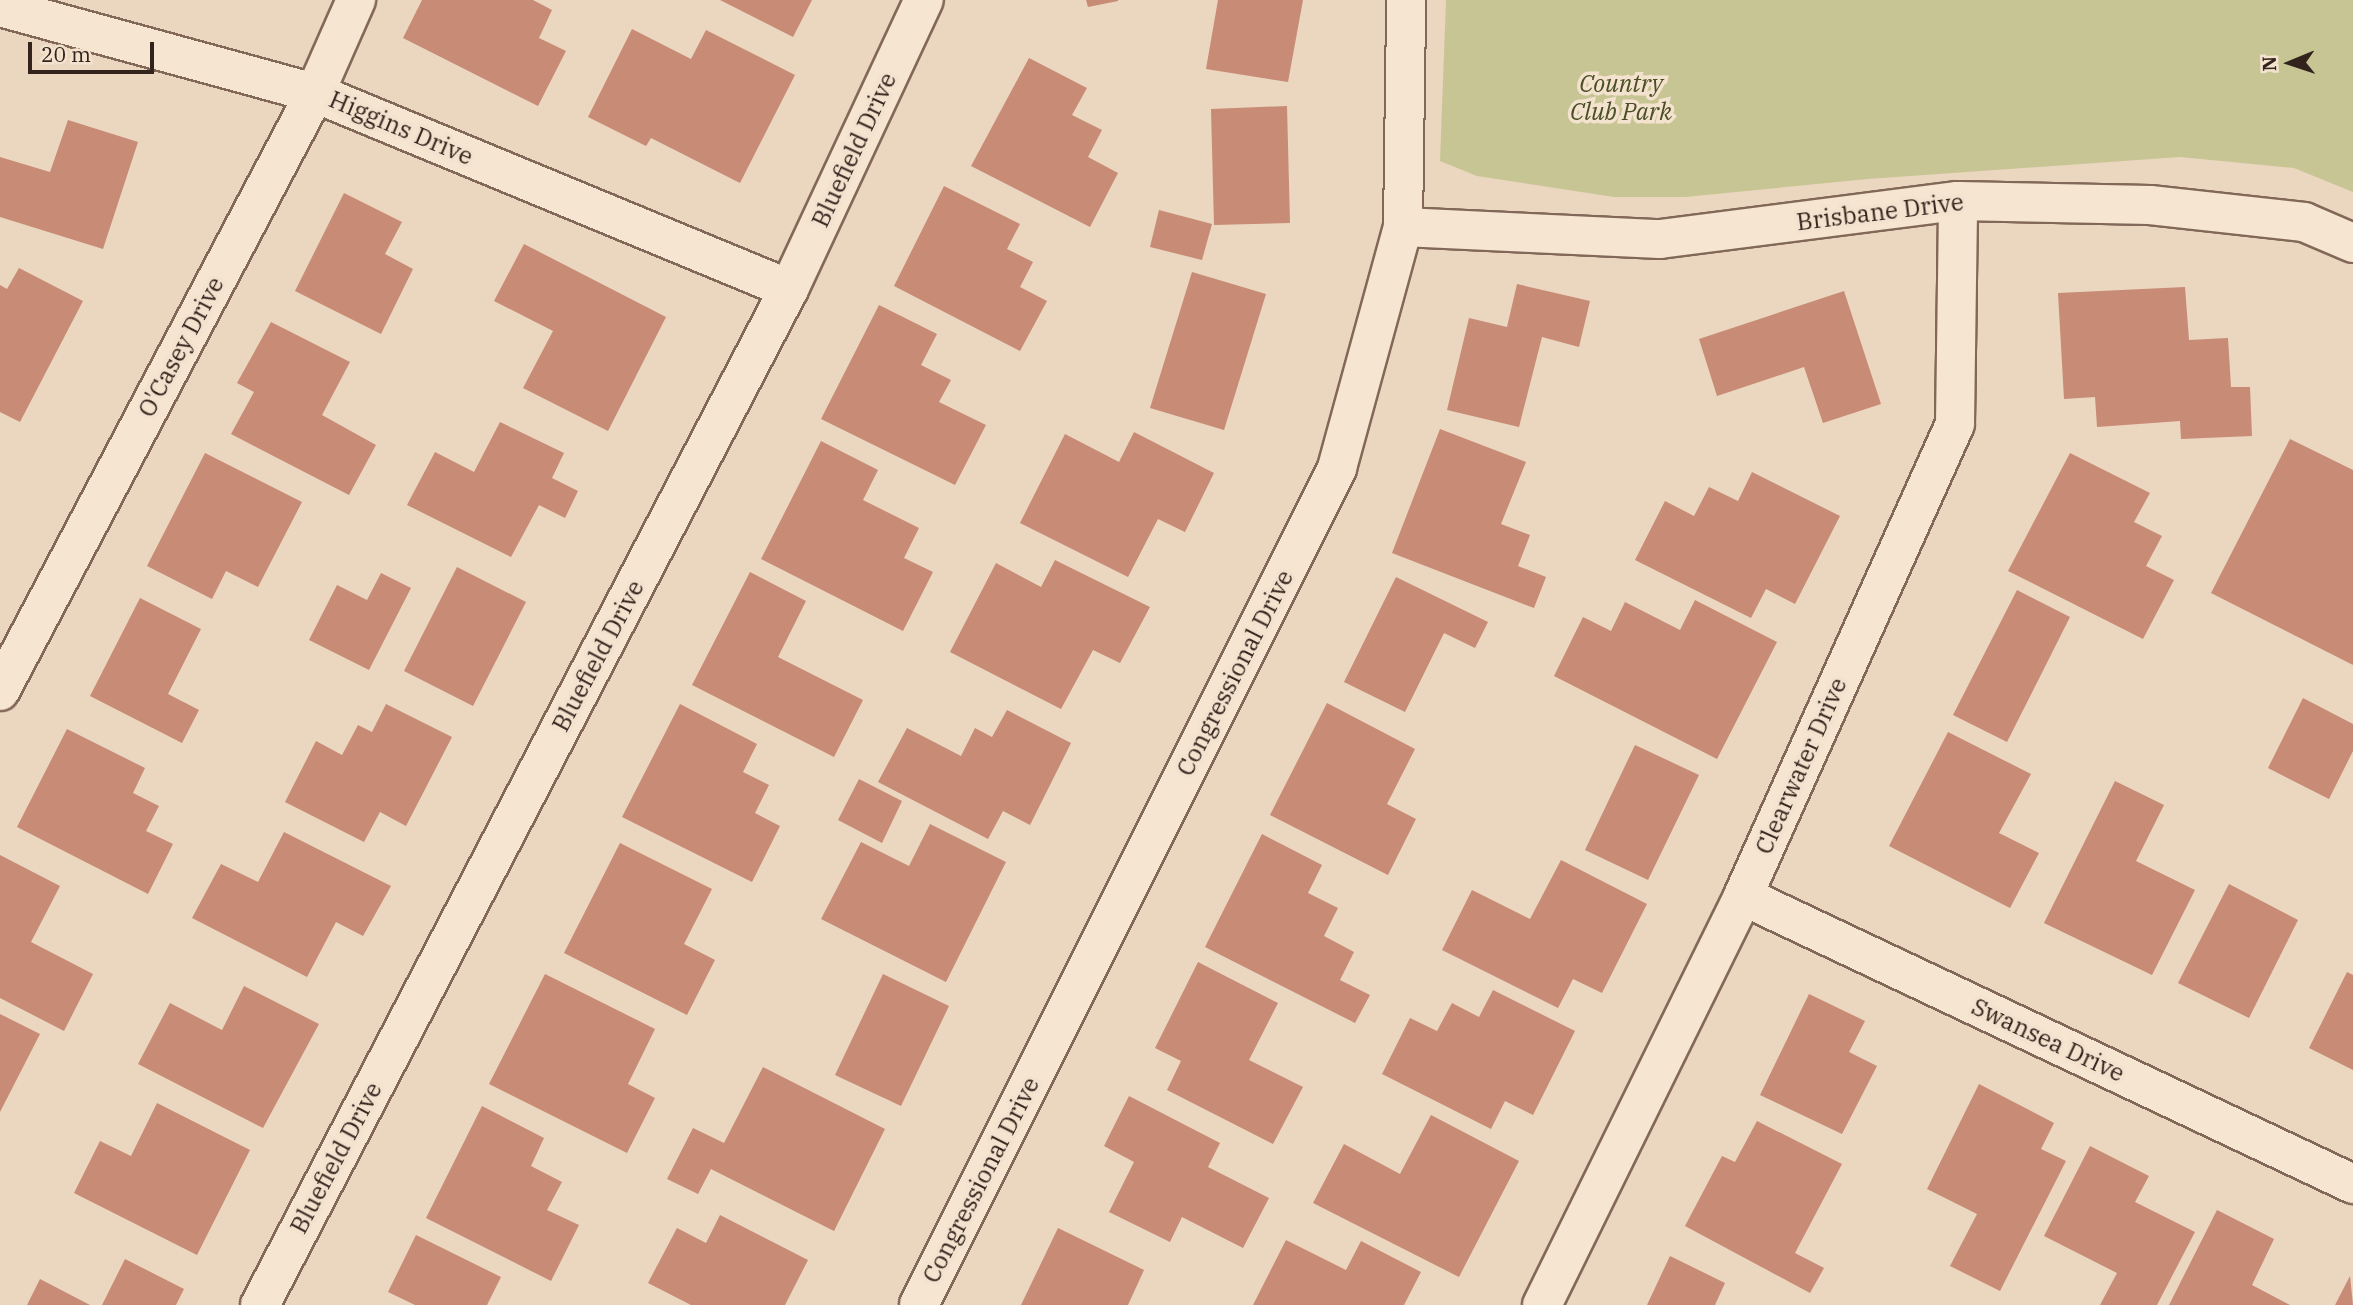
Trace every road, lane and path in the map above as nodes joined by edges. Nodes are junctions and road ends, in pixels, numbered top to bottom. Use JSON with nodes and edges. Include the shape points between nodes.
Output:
{"nodes":[{"id":1,"x":356,"y":0,"type":"edge"},
{"id":2,"x":924,"y":0,"type":"edge"},
{"id":3,"x":1406,"y":0,"type":"edge"},
{"id":4,"x":0,"y":7,"type":"edge"},
{"id":5,"x":315,"y":93,"type":"junction"},
{"id":6,"x":1958,"y":201,"type":"junction"},
{"id":7,"x":1403,"y":227,"type":"junction"},
{"id":8,"x":2353,"y":243,"type":"edge"},
{"id":9,"x":789,"y":289,"type":"junction"},
{"id":10,"x":0,"y":691,"type":"edge"},
{"id":11,"x":1743,"y":896,"type":"junction"},
{"id":12,"x":2353,"y":1184,"type":"edge"},
{"id":13,"x":260,"y":1305,"type":"edge"},
{"id":14,"x":919,"y":1305,"type":"edge"},
{"id":15,"x":1542,"y":1305,"type":"edge"}],
"edges":[{"from":1,"to":5,"type":"street","name":"O'Casey Drive"},
{"from":2,"to":9,"type":"street","name":"Bluefield Drive"},
{"from":3,"to":7,"type":"street","name":"Congressional Drive"},
{"from":4,"to":5,"type":"street","name":"Higgins Drive"},
{"from":5,"to":9,"type":"street","name":"Higgins Drive"},
{"from":5,"to":10,"type":"street","name":"O'Casey Drive"},
{"from":6,"to":7,"type":"street","name":"Brisbane Drive","via":[[1660,240]]},
{"from":6,"to":8,"type":"street","name":"Brisbane Drive","via":[[2150,205],[2304,222]]},
{"from":6,"to":11,"type":"street","name":"Clearwater Drive","via":[[1955,424]]},
{"from":7,"to":14,"type":"street","name":"Congressional Drive","via":[[1338,468]]},
{"from":9,"to":13,"type":"street","name":"Bluefield Drive"},
{"from":11,"to":12,"type":"street","name":"Swansea Drive"},
{"from":11,"to":15,"type":"street","name":"Clearwater Drive"}]}
